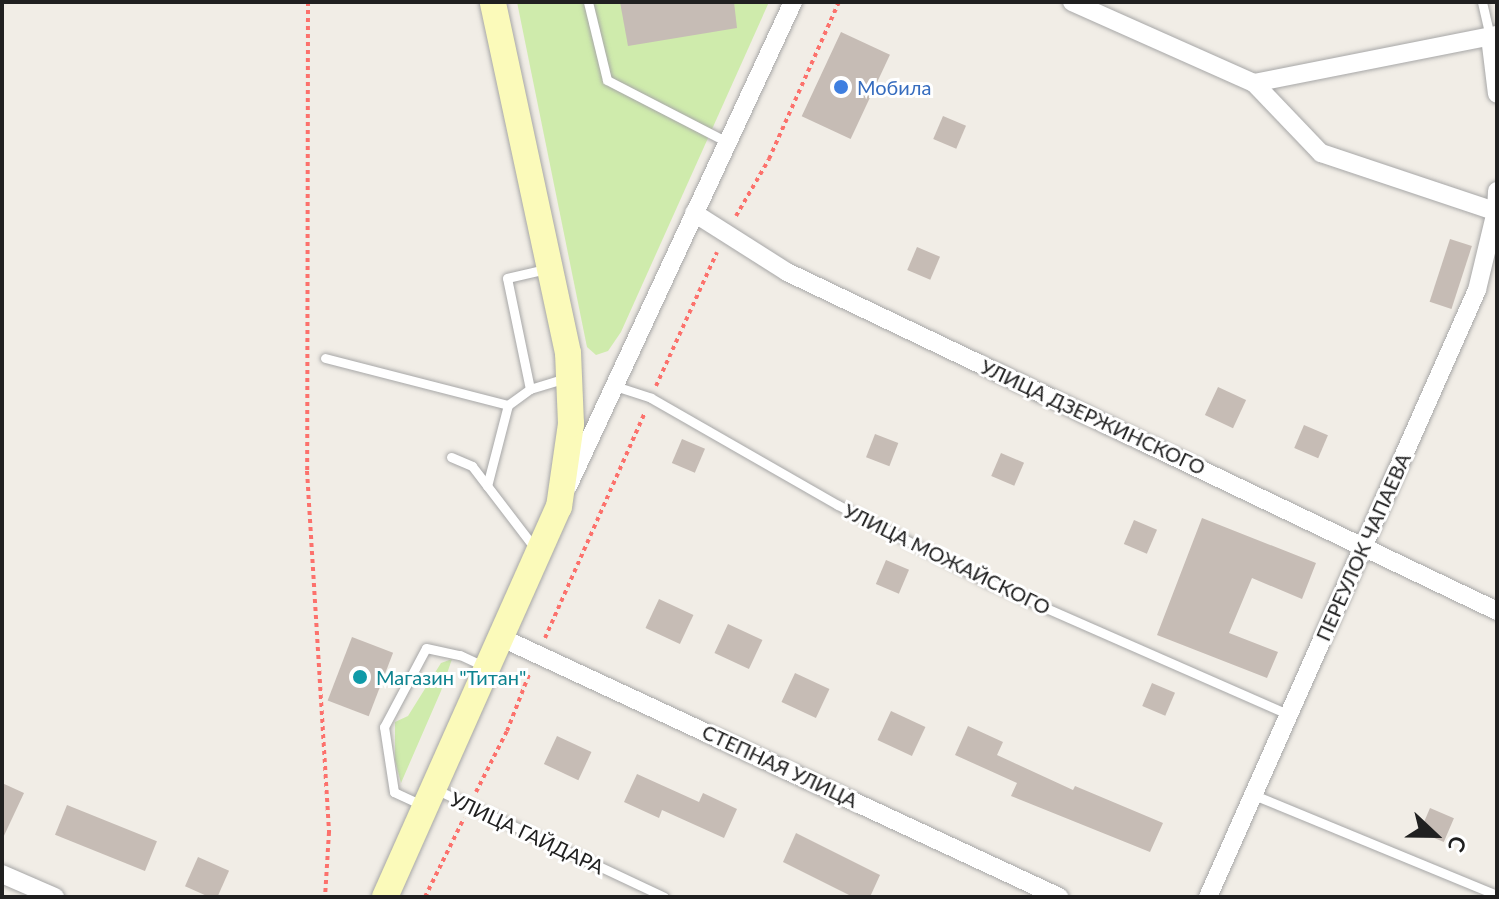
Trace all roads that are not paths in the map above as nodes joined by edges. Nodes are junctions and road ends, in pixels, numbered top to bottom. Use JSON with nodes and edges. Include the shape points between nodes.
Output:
{"nodes":[{"id":1,"x":493,"y":2,"type":"edge"},
{"id":2,"x":588,"y":2,"type":"edge"},
{"id":3,"x":793,"y":2,"type":"edge"},
{"id":4,"x":1482,"y":2,"type":"edge"},
{"id":5,"x":1075,"y":3,"type":"edge"},
{"id":6,"x":1493,"y":36,"type":"edge"},
{"id":7,"x":1254,"y":83,"type":"junction"},
{"id":8,"x":1497,"y":94,"type":"edge"},
{"id":9,"x":727,"y":142,"type":"junction"},
{"id":10,"x":1497,"y":191,"type":"edge"},
{"id":11,"x":1496,"y":211,"type":"edge"},
{"id":12,"x":694,"y":213,"type":"junction"},
{"id":13,"x":550,"y":268,"type":"junction"},
{"id":14,"x":325,"y":358,"type":"dead end"},
{"id":15,"x":569,"y":377,"type":"junction"},
{"id":16,"x":615,"y":386,"type":"junction"},
{"id":17,"x":530,"y":389,"type":"junction"},
{"id":18,"x":508,"y":405,"type":"junction"},
{"id":19,"x":451,"y":457,"type":"dead end"},
{"id":20,"x":487,"y":486,"type":"junction"},
{"id":21,"x":559,"y":507,"type":"junction"},
{"id":22,"x":1362,"y":546,"type":"junction"},
{"id":23,"x":539,"y":553,"type":"junction"},
{"id":24,"x":1497,"y":611,"type":"edge"},
{"id":25,"x":500,"y":637,"type":"junction"},
{"id":26,"x":487,"y":667,"type":"junction"},
{"id":27,"x":1289,"y":715,"type":"junction"},
{"id":28,"x":1254,"y":795,"type":"junction"},
{"id":29,"x":430,"y":798,"type":"junction"},
{"id":30,"x":2,"y":874,"type":"edge"},
{"id":31,"x":1497,"y":895,"type":"edge"},
{"id":32,"x":55,"y":897,"type":"edge"},
{"id":33,"x":385,"y":897,"type":"edge"},
{"id":34,"x":664,"y":897,"type":"edge"},
{"id":35,"x":1059,"y":897,"type":"edge"},
{"id":36,"x":1208,"y":897,"type":"edge"}],
"edges":[{"from":1,"to":13,"type":"main road"},
{"from":2,"to":9,"type":"lane","via":[[607,80]]},
{"from":3,"to":9,"type":"street"},
{"from":4,"to":6,"type":"lane"},
{"from":5,"to":7,"type":"street"},
{"from":6,"to":7,"type":"street"},
{"from":6,"to":8,"type":"street"},
{"from":7,"to":11,"type":"street","via":[[1321,153]]},
{"from":9,"to":12,"type":"street"},
{"from":10,"to":11,"type":"street","name":"ПЕРЕУЛОК ЧАПАЕВА"},
{"from":11,"to":22,"type":"street","name":"ПЕРЕУЛОК ЧАПАЕВА","via":[[1477,290]]},
{"from":12,"to":16,"type":"street"},
{"from":12,"to":22,"type":"street","name":"УЛИЦА ДЗЕРЖИНСКОГО","via":[[787,272]]},
{"from":13,"to":15,"type":"main road"},
{"from":13,"to":17,"type":"lane","via":[[507,278]]},
{"from":14,"to":18,"type":"lane"},
{"from":15,"to":17,"type":"lane"},
{"from":15,"to":21,"type":"main road","via":[[571,424]]},
{"from":16,"to":21,"type":"street"},
{"from":16,"to":27,"type":"lane","name":"УЛИЦА МОЖАЙСКОГО","via":[[651,398],[838,505],[989,583]]},
{"from":17,"to":18,"type":"lane"},
{"from":18,"to":20,"type":"lane"},
{"from":19,"to":20,"type":"lane","via":[[472,466]]},
{"from":20,"to":23,"type":"lane"},
{"from":21,"to":23,"type":"main road"},
{"from":22,"to":24,"type":"street","name":"УЛИЦА ДЗЕРЖИНСКОГО"},
{"from":22,"to":27,"type":"street","name":"ПЕРЕУЛОК ЧАПАЕВА"},
{"from":23,"to":25,"type":"main road"},
{"from":25,"to":26,"type":"main road"},
{"from":25,"to":35,"type":"street","name":"СТЕПНАЯ УЛИЦА"},
{"from":26,"to":29,"type":"main road"},
{"from":26,"to":29,"type":"lane","name":"УЛИЦА ГАЙДАРА","via":[[426,648],[384,727],[394,792]]},
{"from":27,"to":28,"type":"street","name":"ПЕРЕУЛОК ЧАПАЕВА"},
{"from":28,"to":31,"type":"lane"},
{"from":28,"to":36,"type":"street","name":"ПЕРЕУЛОК ЧАПАЕВА"},
{"from":29,"to":33,"type":"main road"},
{"from":29,"to":34,"type":"lane","name":"УЛИЦА ГАЙДАРА","via":[[469,806]]},
{"from":30,"to":32,"type":"street"}]}
